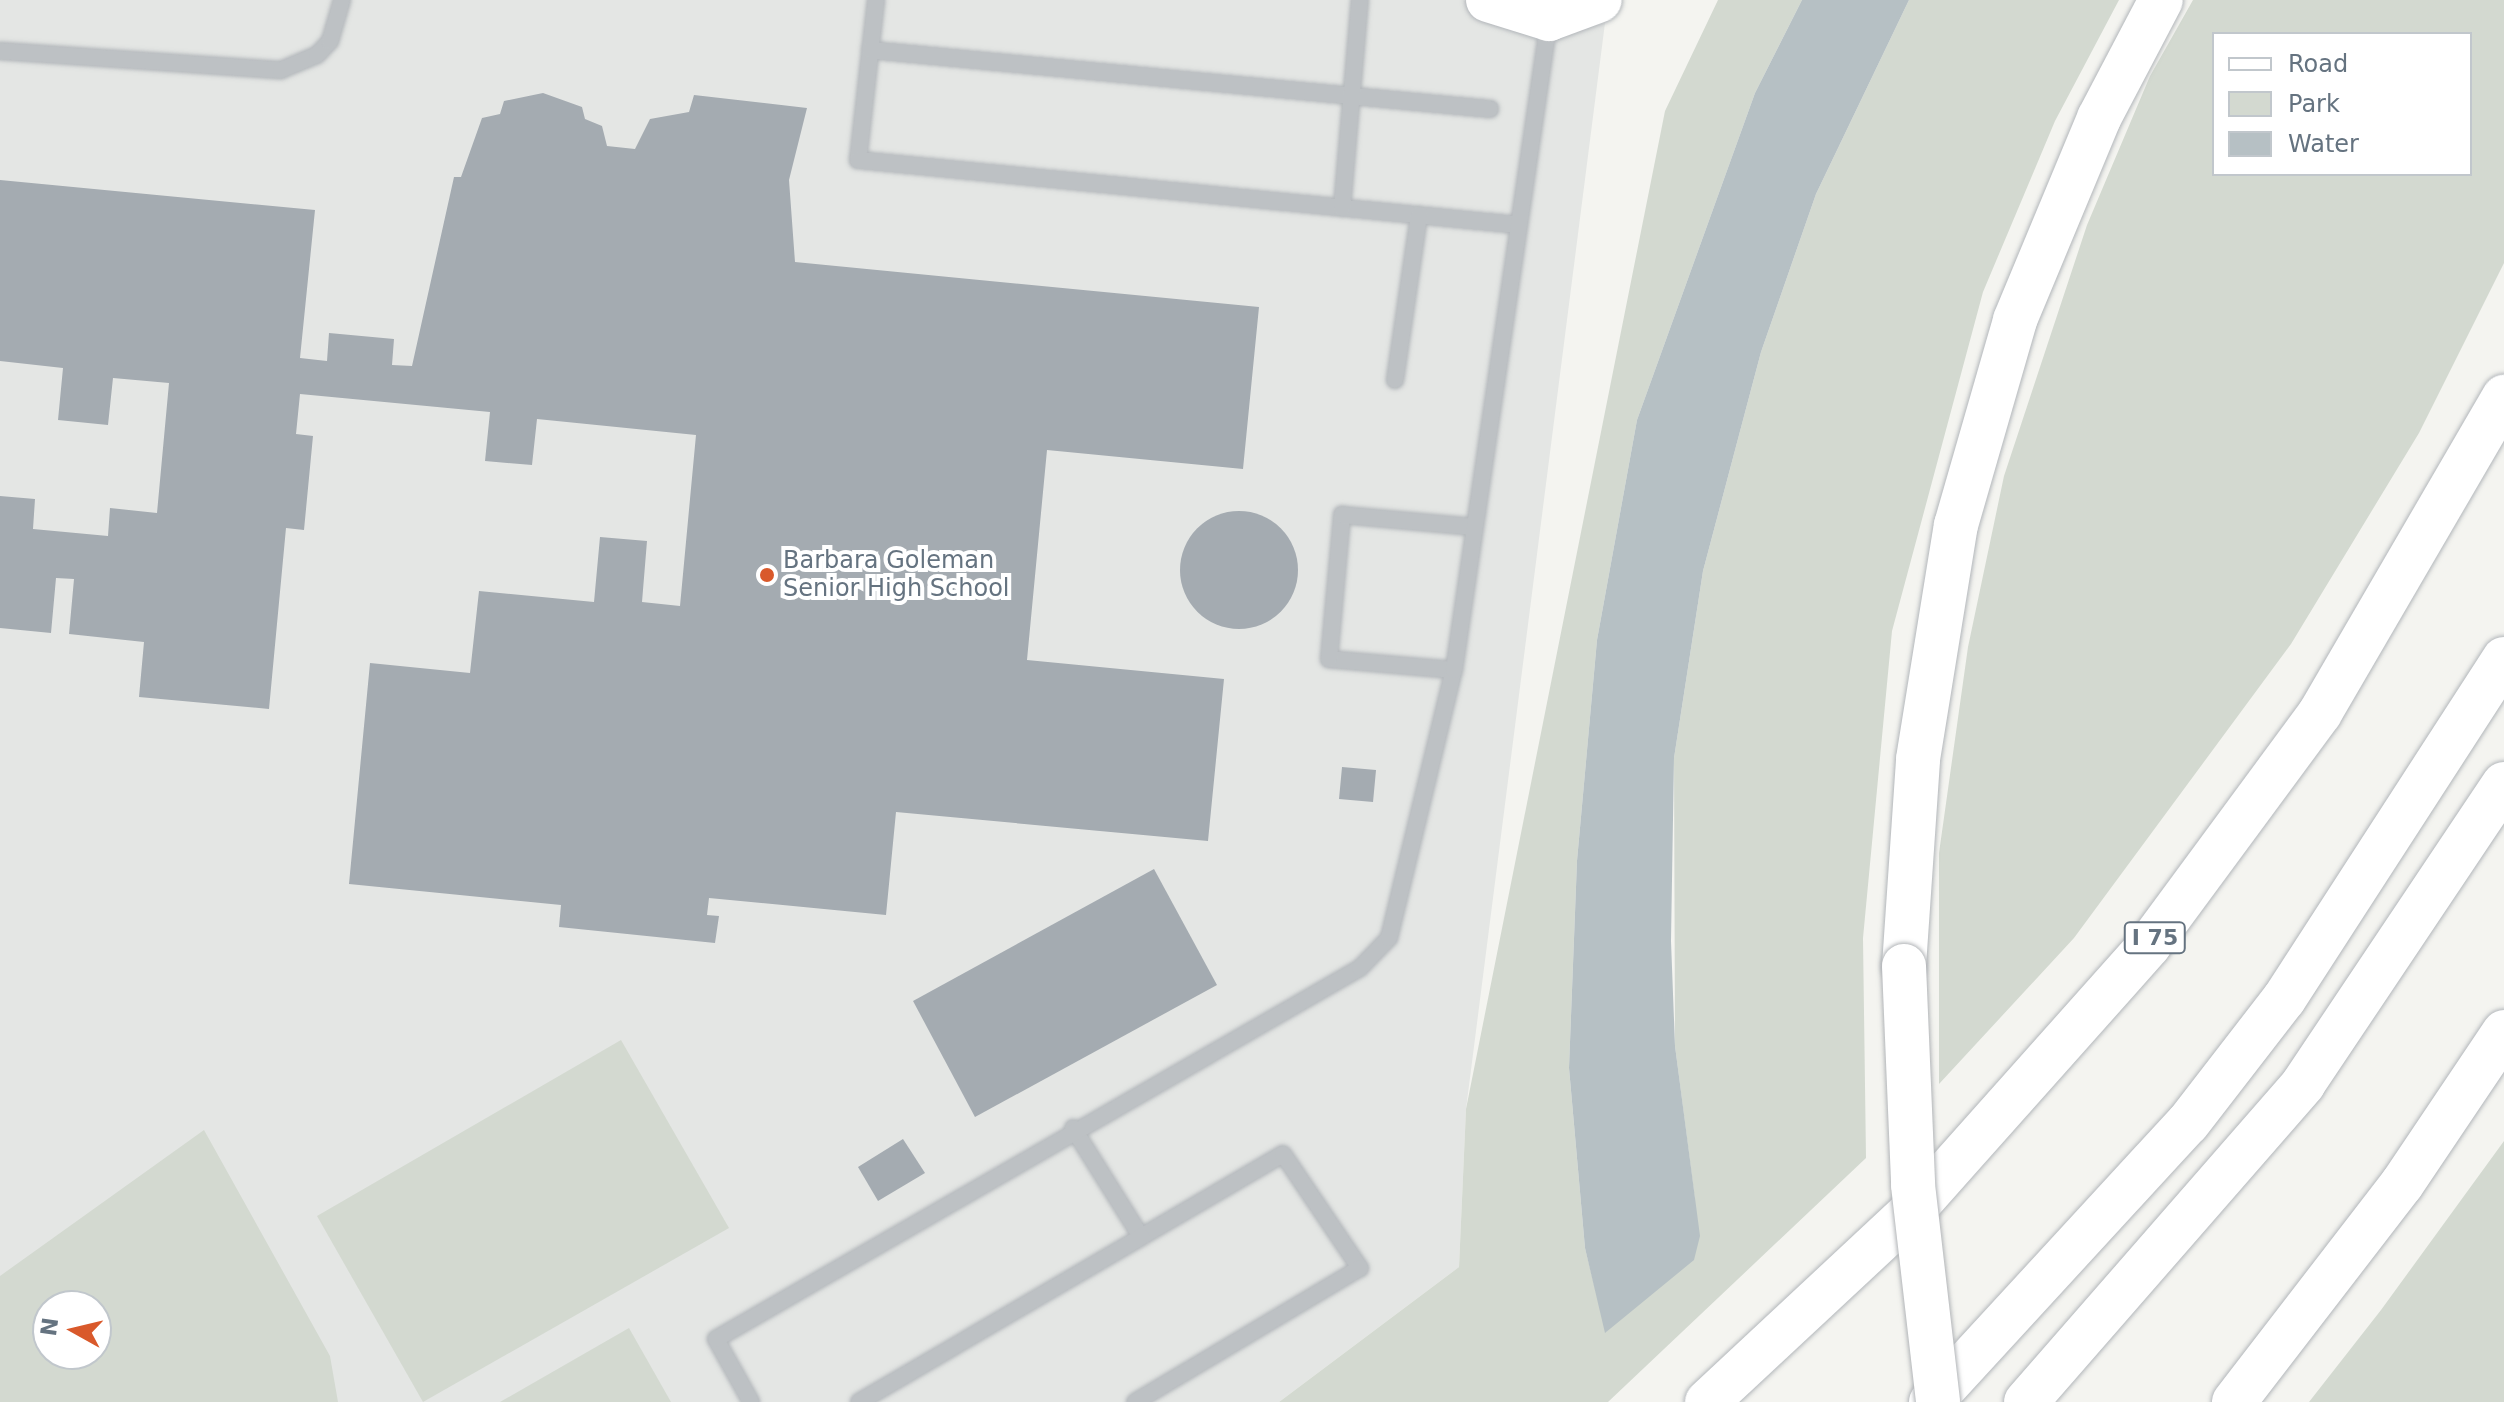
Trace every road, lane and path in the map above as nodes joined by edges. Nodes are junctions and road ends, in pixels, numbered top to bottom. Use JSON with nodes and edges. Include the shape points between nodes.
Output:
{"nodes":[{"id":1,"x":342,"y":0,"type":"edge"},
{"id":2,"x":876,"y":0,"type":"edge"},
{"id":3,"x":1360,"y":0,"type":"edge"},
{"id":4,"x":1488,"y":0,"type":"edge"},
{"id":5,"x":1600,"y":0,"type":"edge"},
{"id":6,"x":2161,"y":0,"type":"edge"},
{"id":7,"x":1549,"y":19,"type":"junction"},
{"id":8,"x":870,"y":50,"type":"junction"},
{"id":9,"x":0,"y":51,"type":"edge"},
{"id":10,"x":1351,"y":98,"type":"junction"},
{"id":11,"x":1490,"y":109,"type":"dead end"},
{"id":12,"x":1342,"y":208,"type":"junction"},
{"id":13,"x":1419,"y":215,"type":"junction"},
{"id":14,"x":1519,"y":225,"type":"junction"},
{"id":15,"x":1395,"y":380,"type":"dead end"},
{"id":16,"x":2504,"y":397,"type":"edge"},
{"id":17,"x":1474,"y":527,"type":"junction"},
{"id":18,"x":2504,"y":659,"type":"edge"},
{"id":19,"x":1454,"y":670,"type":"junction"},
{"id":20,"x":2504,"y":784,"type":"edge"},
{"id":21,"x":2504,"y":1032,"type":"edge"},
{"id":22,"x":1073,"y":1128,"type":"junction"},
{"id":23,"x":1141,"y":1237,"type":"junction"},
{"id":24,"x":751,"y":1402,"type":"edge"},
{"id":25,"x":859,"y":1402,"type":"edge"},
{"id":26,"x":1135,"y":1402,"type":"edge"},
{"id":27,"x":1707,"y":1402,"type":"edge"},
{"id":28,"x":1931,"y":1402,"type":"edge"},
{"id":29,"x":1938,"y":1402,"type":"edge"},
{"id":30,"x":2026,"y":1402,"type":"edge"},
{"id":31,"x":2234,"y":1402,"type":"edge"}],
"edges":[{"from":1,"to":9,"type":"lane","via":[[330,41],[317,55],[281,70]]},
{"from":2,"to":8,"type":"lane"},
{"from":3,"to":10,"type":"lane"},
{"from":4,"to":7,"type":"main road"},
{"from":5,"to":7,"type":"main road"},
{"from":6,"to":29,"type":"main road","bridge":true,"via":[[2099,118],[2015,320],[1956,525],[1918,759],[1904,966],[1913,1185]]},
{"from":7,"to":14,"type":"lane"},
{"from":8,"to":10,"type":"lane"},
{"from":8,"to":12,"type":"lane","via":[[858,160]]},
{"from":10,"to":11,"type":"lane"},
{"from":10,"to":12,"type":"lane"},
{"from":12,"to":13,"type":"lane"},
{"from":13,"to":14,"type":"lane"},
{"from":13,"to":15,"type":"lane"},
{"from":14,"to":17,"type":"lane"},
{"from":16,"to":27,"type":"main road","number":"I 75","via":[[2320,713],[2158,934],[1915,1208]]},
{"from":17,"to":19,"type":"lane"},
{"from":17,"to":19,"type":"lane","via":[[1342,515],[1329,659]]},
{"from":18,"to":28,"type":"main road","via":[[2284,999],[2188,1123]]},
{"from":19,"to":22,"type":"lane","via":[[1389,938],[1360,968]]},
{"from":20,"to":30,"type":"main road","via":[[2303,1084]]},
{"from":21,"to":31,"type":"main road","via":[[2348,1258]]},
{"from":22,"to":23,"type":"lane"},
{"from":22,"to":24,"type":"lane","via":[[716,1339]]},
{"from":23,"to":25,"type":"lane"},
{"from":23,"to":26,"type":"lane","via":[[1283,1154],[1360,1268]]}]}
